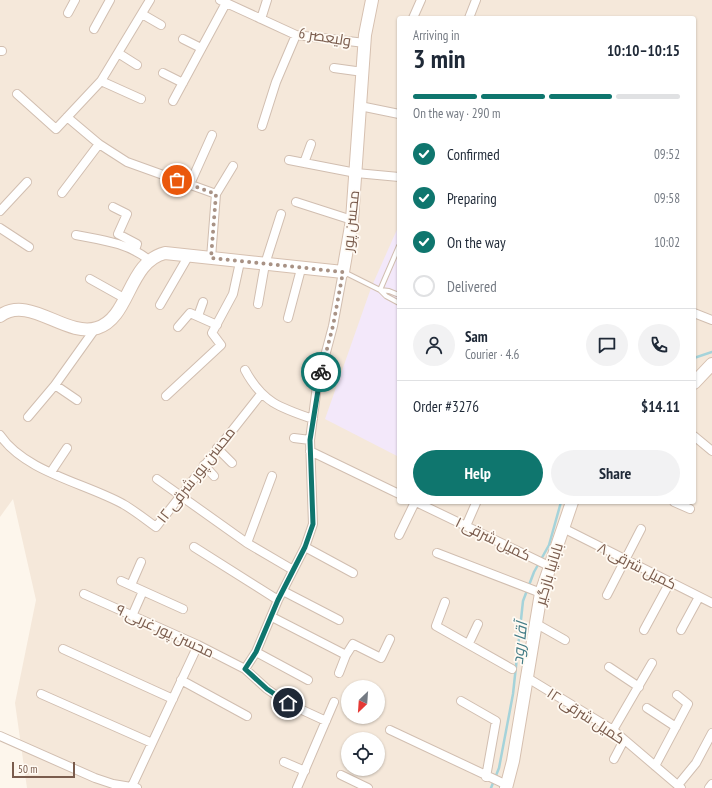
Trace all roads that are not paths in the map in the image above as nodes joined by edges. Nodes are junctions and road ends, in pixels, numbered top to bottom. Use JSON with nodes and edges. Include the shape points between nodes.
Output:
{"nodes":[{"id":1,"x":74,"y":0,"type":"edge"},
{"id":2,"x":110,"y":0,"type":"edge"},
{"id":3,"x":150,"y":0,"type":"edge"},
{"id":4,"x":267,"y":0,"type":"edge"},
{"id":5,"x":372,"y":0,"type":"edge"},
{"id":6,"x":421,"y":0,"type":"edge"},
{"id":7,"x":476,"y":0,"type":"edge"},
{"id":8,"x":223,"y":1,"type":"edge"},
{"id":9,"x":68,"y":13,"type":"dead end"},
{"id":10,"x":142,"y":14,"type":"junction"},
{"id":11,"x":413,"y":16,"type":"edge"},
{"id":12,"x":470,"y":16,"type":"edge"},
{"id":13,"x":261,"y":19,"type":"junction"},
{"id":14,"x":161,"y":26,"type":"dead end"},
{"id":15,"x":94,"y":29,"type":"dead end"},
{"id":16,"x":296,"y":35,"type":"junction"},
{"id":17,"x":183,"y":39,"type":"dead end"},
{"id":18,"x":365,"y":43,"type":"junction"},
{"id":19,"x":201,"y":48,"type":"junction"},
{"id":20,"x":118,"y":53,"type":"junction"},
{"id":21,"x":137,"y":65,"type":"dead end"},
{"id":22,"x":334,"y":68,"type":"dead end"},
{"id":23,"x":363,"y":72,"type":"junction"},
{"id":24,"x":163,"y":73,"type":"dead end"},
{"id":25,"x":101,"y":81,"type":"junction"},
{"id":26,"x":183,"y":83,"type":"junction"},
{"id":27,"x":17,"y":94,"type":"dead end"},
{"id":28,"x":141,"y":100,"type":"dead end"},
{"id":29,"x":173,"y":101,"type":"dead end"},
{"id":30,"x":360,"y":106,"type":"junction"},
{"id":31,"x":397,"y":114,"type":"edge"},
{"id":32,"x":67,"y":117,"type":"junction"},
{"id":33,"x":262,"y":126,"type":"dead end"},
{"id":34,"x":212,"y":135,"type":"dead end"},
{"id":35,"x":99,"y":144,"type":"junction"},
{"id":36,"x":311,"y":144,"type":"dead end"},
{"id":37,"x":289,"y":160,"type":"dead end"},
{"id":38,"x":304,"y":163,"type":"junction"},
{"id":39,"x":233,"y":166,"type":"dead end"},
{"id":40,"x":356,"y":173,"type":"junction"},
{"id":41,"x":397,"y":177,"type":"edge"},
{"id":42,"x":27,"y":182,"type":"dead end"},
{"id":43,"x":190,"y":184,"type":"junction"},
{"id":44,"x":62,"y":193,"type":"dead end"},
{"id":45,"x":216,"y":194,"type":"junction"},
{"id":46,"x":296,"y":202,"type":"dead end"},
{"id":47,"x":113,"y":207,"type":"dead end"},
{"id":48,"x":0,"y":211,"type":"edge"},
{"id":49,"x":281,"y":214,"type":"dead end"},
{"id":50,"x":352,"y":220,"type":"junction"},
{"id":51,"x":0,"y":228,"type":"edge"},
{"id":52,"x":76,"y":235,"type":"dead end"},
{"id":53,"x":29,"y":247,"type":"dead end"},
{"id":54,"x":135,"y":250,"type":"junction"},
{"id":55,"x":397,"y":251,"type":"edge"},
{"id":56,"x":189,"y":255,"type":"junction"},
{"id":57,"x":211,"y":258,"type":"junction"},
{"id":58,"x":149,"y":260,"type":"junction"},
{"id":59,"x":240,"y":262,"type":"junction"},
{"id":60,"x":265,"y":264,"type":"junction"},
{"id":61,"x":301,"y":269,"type":"junction"},
{"id":62,"x":343,"y":272,"type":"junction"},
{"id":63,"x":90,"y":279,"type":"dead end"},
{"id":64,"x":380,"y":290,"type":"junction"},
{"id":65,"x":397,"y":294,"type":"edge"},
{"id":66,"x":124,"y":298,"type":"junction"},
{"id":67,"x":203,"y":302,"type":"dead end"},
{"id":68,"x":397,"y":302,"type":"edge"},
{"id":69,"x":258,"y":304,"type":"dead end"},
{"id":70,"x":160,"y":305,"type":"dead end"},
{"id":71,"x":3,"y":311,"type":"edge"},
{"id":72,"x":696,"y":314,"type":"edge"},
{"id":73,"x":198,"y":316,"type":"junction"},
{"id":74,"x":288,"y":318,"type":"dead end"},
{"id":75,"x":712,"y":320,"type":"edge"},
{"id":76,"x":217,"y":325,"type":"junction"},
{"id":77,"x":178,"y":327,"type":"dead end"},
{"id":78,"x":95,"y":329,"type":"junction"},
{"id":79,"x":712,"y":364,"type":"edge"},
{"id":80,"x":245,"y":370,"type":"dead end"},
{"id":81,"x":696,"y":381,"type":"edge"},
{"id":82,"x":55,"y":385,"type":"junction"},
{"id":83,"x":261,"y":394,"type":"junction"},
{"id":84,"x":166,"y":396,"type":"dead end"},
{"id":85,"x":77,"y":400,"type":"dead end"},
{"id":86,"x":28,"y":417,"type":"dead end"},
{"id":87,"x":313,"y":419,"type":"junction"},
{"id":88,"x":0,"y":435,"type":"edge"},
{"id":89,"x":294,"y":438,"type":"dead end"},
{"id":90,"x":696,"y":438,"type":"edge"},
{"id":91,"x":310,"y":440,"type":"junction"},
{"id":92,"x":67,"y":448,"type":"dead end"},
{"id":93,"x":217,"y":448,"type":"junction"},
{"id":94,"x":310,"y":451,"type":"junction"},
{"id":95,"x":712,"y":451,"type":"edge"},
{"id":96,"x":232,"y":463,"type":"dead end"},
{"id":97,"x":204,"y":465,"type":"junction"},
{"id":98,"x":52,"y":472,"type":"junction"},
{"id":99,"x":214,"y":476,"type":"dead end"},
{"id":100,"x":272,"y":476,"type":"dead end"},
{"id":101,"x":157,"y":479,"type":"dead end"},
{"id":102,"x":397,"y":493,"type":"edge"},
{"id":103,"x":180,"y":495,"type":"junction"},
{"id":104,"x":414,"y":504,"type":"edge"},
{"id":105,"x":419,"y":504,"type":"edge"},
{"id":106,"x":476,"y":504,"type":"edge"},
{"id":107,"x":571,"y":504,"type":"edge"},
{"id":108,"x":678,"y":504,"type":"edge"},
{"id":109,"x":690,"y":510,"type":"dead end"},
{"id":110,"x":466,"y":526,"type":"junction"},
{"id":111,"x":562,"y":528,"type":"junction"},
{"id":112,"x":641,"y":530,"type":"dead end"},
{"id":113,"x":399,"y":535,"type":"dead end"},
{"id":114,"x":247,"y":543,"type":"junction"},
{"id":115,"x":194,"y":547,"type":"dead end"},
{"id":116,"x":305,"y":547,"type":"junction"},
{"id":117,"x":437,"y":552,"type":"dead end"},
{"id":118,"x":625,"y":559,"type":"junction"},
{"id":119,"x":141,"y":562,"type":"dead end"},
{"id":120,"x":549,"y":566,"type":"junction"},
{"id":121,"x":293,"y":570,"type":"junction"},
{"id":122,"x":353,"y":573,"type":"dead end"},
{"id":123,"x":121,"y":581,"type":"dead end"},
{"id":124,"x":670,"y":582,"type":"junction"},
{"id":125,"x":130,"y":585,"type":"junction"},
{"id":126,"x":143,"y":591,"type":"junction"},
{"id":127,"x":283,"y":591,"type":"junction"},
{"id":128,"x":541,"y":593,"type":"junction"},
{"id":129,"x":84,"y":594,"type":"dead end"},
{"id":130,"x":607,"y":595,"type":"dead end"},
{"id":131,"x":699,"y":597,"type":"junction"},
{"id":132,"x":278,"y":600,"type":"junction"},
{"id":133,"x":445,"y":602,"type":"dead end"},
{"id":134,"x":712,"y":603,"type":"edge"},
{"id":135,"x":182,"y":609,"type":"dead end"},
{"id":136,"x":132,"y":616,"type":"junction"},
{"id":137,"x":272,"y":617,"type":"junction"},
{"id":138,"x":339,"y":620,"type":"dead end"},
{"id":139,"x":535,"y":623,"type":"junction"},
{"id":140,"x":478,"y":624,"type":"dead end"},
{"id":141,"x":644,"y":630,"type":"dead end"},
{"id":142,"x":681,"y":630,"type":"dead end"},
{"id":143,"x":390,"y":639,"type":"dead end"},
{"id":144,"x":565,"y":640,"type":"dead end"},
{"id":145,"x":469,"y":643,"type":"junction"},
{"id":146,"x":198,"y":644,"type":"junction"},
{"id":147,"x":63,"y":649,"type":"dead end"},
{"id":148,"x":256,"y":652,"type":"junction"},
{"id":149,"x":346,"y":655,"type":"junction"},
{"id":150,"x":652,"y":663,"type":"dead end"},
{"id":151,"x":609,"y":667,"type":"dead end"},
{"id":152,"x":245,"y":669,"type":"junction"},
{"id":153,"x":512,"y":669,"type":"dead end"},
{"id":154,"x":339,"y":673,"type":"dead end"},
{"id":155,"x":526,"y":677,"type":"junction"},
{"id":156,"x":181,"y":680,"type":"junction"},
{"id":157,"x":308,"y":680,"type":"dead end"},
{"id":158,"x":639,"y":686,"type":"junction"},
{"id":159,"x":41,"y":694,"type":"dead end"},
{"id":160,"x":677,"y":696,"type":"dead end"},
{"id":161,"x":172,"y":699,"type":"junction"},
{"id":162,"x":461,"y":701,"type":"dead end"},
{"id":163,"x":334,"y":702,"type":"dead end"},
{"id":164,"x":647,"y":708,"type":"dead end"},
{"id":165,"x":247,"y":716,"type":"dead end"},
{"id":166,"x":326,"y":721,"type":"junction"},
{"id":167,"x":676,"y":727,"type":"junction"},
{"id":168,"x":390,"y":730,"type":"dead end"},
{"id":169,"x":613,"y":730,"type":"junction"},
{"id":170,"x":712,"y":733,"type":"edge"},
{"id":171,"x":0,"y":736,"type":"edge"},
{"id":172,"x":624,"y":740,"type":"junction"},
{"id":173,"x":152,"y":743,"type":"junction"},
{"id":174,"x":614,"y":759,"type":"dead end"},
{"id":175,"x":284,"y":762,"type":"dead end"},
{"id":176,"x":655,"y":766,"type":"junction"},
{"id":177,"x":305,"y":771,"type":"junction"},
{"id":178,"x":342,"y":776,"type":"edge"},
{"id":179,"x":497,"y":782,"type":"edge"},
{"id":180,"x":712,"y":784,"type":"edge"},
{"id":181,"x":357,"y":786,"type":"edge"},
{"id":182,"x":675,"y":786,"type":"edge"},
{"id":183,"x":135,"y":787,"type":"edge"},
{"id":184,"x":297,"y":788,"type":"edge"},
{"id":185,"x":368,"y":788,"type":"edge"},
{"id":186,"x":709,"y":788,"type":"edge"}],
"edges":[{"from":1,"to":9,"type":"street"},
{"from":2,"to":15,"type":"street"},
{"from":3,"to":10,"type":"street"},
{"from":4,"to":13,"type":"street"},
{"from":5,"to":18,"type":"main road","name":"محسن پور","via":[[366,24]]},
{"from":6,"to":11,"type":"street"},
{"from":7,"to":12,"type":"street"},
{"from":8,"to":13,"type":"street","name":"ولیعصر 6"},
{"from":8,"to":19,"type":"street"},
{"from":10,"to":14,"type":"street"},
{"from":10,"to":20,"type":"street"},
{"from":13,"to":16,"type":"street","name":"ولیعصر 6"},
{"from":16,"to":18,"type":"street","name":"ولیعصر 6"},
{"from":16,"to":33,"type":"street","via":[[276,82]]},
{"from":17,"to":19,"type":"street"},
{"from":18,"to":23,"type":"main road","name":"محسن پور"},
{"from":19,"to":26,"type":"street"},
{"from":20,"to":21,"type":"street"},
{"from":20,"to":25,"type":"street"},
{"from":22,"to":23,"type":"street"},
{"from":23,"to":30,"type":"main road","name":"محسن پور"},
{"from":24,"to":26,"type":"street"},
{"from":25,"to":28,"type":"street"},
{"from":25,"to":32,"type":"street"},
{"from":26,"to":29,"type":"street"},
{"from":27,"to":32,"type":"street","via":[[56,129]]},
{"from":30,"to":31,"type":"street"},
{"from":30,"to":40,"type":"main road","name":"محسن پور"},
{"from":32,"to":35,"type":"street"},
{"from":34,"to":43,"type":"street"},
{"from":35,"to":43,"type":"street","via":[[127,162]]},
{"from":35,"to":44,"type":"street"},
{"from":36,"to":38,"type":"street"},
{"from":37,"to":38,"type":"street"},
{"from":38,"to":40,"type":"street"},
{"from":39,"to":45,"type":"street"},
{"from":40,"to":41,"type":"street"},
{"from":40,"to":50,"type":"main road","name":"محسن پور"},
{"from":42,"to":48,"type":"street"},
{"from":43,"to":45,"type":"street"},
{"from":45,"to":57,"type":"street"},
{"from":46,"to":50,"type":"street"},
{"from":47,"to":54,"type":"street","via":[[127,214],[118,234],[137,244]]},
{"from":49,"to":60,"type":"street"},
{"from":50,"to":62,"type":"main road","name":"محسن پور"},
{"from":51,"to":53,"type":"street"},
{"from":52,"to":54,"type":"street","via":[[111,241]]},
{"from":54,"to":58,"type":"street"},
{"from":55,"to":64,"type":"lane"},
{"from":56,"to":57,"type":"main road","name":"محسن پور"},
{"from":56,"to":58,"type":"main road","name":"محسن پور","via":[[165,253]]},
{"from":56,"to":70,"type":"street"},
{"from":57,"to":59,"type":"main road","name":"محسن پور"},
{"from":58,"to":66,"type":"main road"},
{"from":59,"to":60,"type":"main road","name":"محسن پور"},
{"from":59,"to":76,"type":"street","via":[[232,294]]},
{"from":60,"to":61,"type":"main road","name":"محسن پور"},
{"from":60,"to":69,"type":"street"},
{"from":61,"to":62,"type":"main road","name":"محسن پور"},
{"from":61,"to":74,"type":"street"},
{"from":62,"to":64,"type":"lane"},
{"from":62,"to":87,"type":"street"},
{"from":63,"to":66,"type":"street"},
{"from":64,"to":65,"type":"lane","via":[[389,290]]},
{"from":64,"to":68,"type":"lane"},
{"from":66,"to":78,"type":"main road","via":[[112,319]]},
{"from":67,"to":73,"type":"street"},
{"from":71,"to":78,"type":"main road","via":[[22,310],[82,329]]},
{"from":72,"to":75,"type":"street"},
{"from":73,"to":76,"type":"street"},
{"from":73,"to":77,"type":"street","via":[[190,313]]},
{"from":76,"to":84,"type":"street","via":[[212,333],[221,345]]},
{"from":78,"to":82,"type":"street"},
{"from":79,"to":81,"type":"main road"},
{"from":80,"to":83,"type":"street"},
{"from":82,"to":85,"type":"street"},
{"from":82,"to":86,"type":"street"},
{"from":83,"to":87,"type":"street","via":[[290,411]]},
{"from":83,"to":93,"type":"street","name":"محسن پور شرقی ۱۲"},
{"from":87,"to":91,"type":"street"},
{"from":88,"to":98,"type":"street","name":"محسن پور شرقی ۱۲","via":[[8,447],[18,455]]},
{"from":89,"to":91,"type":"street"},
{"from":90,"to":95,"type":"street"},
{"from":91,"to":94,"type":"street"},
{"from":92,"to":98,"type":"street"},
{"from":93,"to":96,"type":"street"},
{"from":93,"to":97,"type":"street","name":"محسن پور شرقی ۱۲"},
{"from":94,"to":102,"type":"street"},
{"from":94,"to":116,"type":"street","via":[[313,524]]},
{"from":97,"to":99,"type":"street"},
{"from":97,"to":103,"type":"street","name":"محسن پور شرقی ۱۲"},
{"from":98,"to":103,"type":"street","name":"محسن پور شرقی ۱۲","via":[[123,504],[156,527]]},
{"from":100,"to":114,"type":"street"},
{"from":101,"to":103,"type":"street"},
{"from":103,"to":114,"type":"street"},
{"from":104,"to":113,"type":"street"},
{"from":105,"to":110,"type":"street","name":"کمیل شرقی ۱"},
{"from":106,"to":110,"type":"street"},
{"from":107,"to":111,"type":"main road","name":"بابانیا بازگیر"},
{"from":108,"to":109,"type":"street"},
{"from":110,"to":120,"type":"street","name":"کمیل شرقی ۱"},
{"from":111,"to":118,"type":"street","name":"کمیل شرقی ۸"},
{"from":111,"to":120,"type":"main road","name":"بابانیا بازگیر"},
{"from":112,"to":118,"type":"street"},
{"from":114,"to":121,"type":"street"},
{"from":115,"to":132,"type":"street"},
{"from":116,"to":121,"type":"street"},
{"from":116,"to":122,"type":"street"},
{"from":117,"to":128,"type":"street"},
{"from":118,"to":124,"type":"street","name":"کمیل شرقی ۸"},
{"from":118,"to":130,"type":"street"},
{"from":119,"to":125,"type":"street"},
{"from":120,"to":128,"type":"main road","name":"بابانیا بازگیر"},
{"from":121,"to":127,"type":"street"},
{"from":123,"to":125,"type":"street"},
{"from":124,"to":131,"type":"street","name":"کمیل شرقی ۸"},
{"from":124,"to":141,"type":"street"},
{"from":125,"to":126,"type":"street"},
{"from":126,"to":135,"type":"street"},
{"from":126,"to":136,"type":"street"},
{"from":127,"to":132,"type":"street"},
{"from":127,"to":138,"type":"street"},
{"from":128,"to":139,"type":"main road","name":"بابانیا بازگیر"},
{"from":129,"to":136,"type":"street","name":"محسن پور غربی ۹"},
{"from":131,"to":134,"type":"street","name":"کمیل شرقی ۸"},
{"from":131,"to":142,"type":"street"},
{"from":132,"to":137,"type":"street"},
{"from":133,"to":145,"type":"street","via":[[436,626]]},
{"from":136,"to":146,"type":"street","name":"محسن پور غربی ۹"},
{"from":137,"to":148,"type":"street"},
{"from":137,"to":149,"type":"street"},
{"from":139,"to":144,"type":"street"},
{"from":139,"to":155,"type":"main road","name":"بابانیا بازگیر"},
{"from":140,"to":145,"type":"street"},
{"from":143,"to":149,"type":"street","via":[[381,658],[353,644]]},
{"from":145,"to":153,"type":"street"},
{"from":146,"to":152,"type":"street","name":"محسن پور غربی ۹"},
{"from":146,"to":156,"type":"street"},
{"from":147,"to":161,"type":"street"},
{"from":148,"to":152,"type":"street"},
{"from":148,"to":157,"type":"street"},
{"from":149,"to":154,"type":"street"},
{"from":150,"to":158,"type":"street"},
{"from":151,"to":158,"type":"street"},
{"from":152,"to":166,"type":"street","name":"محسن پور غربی ۹","via":[[267,689],[288,703]]},
{"from":155,"to":169,"type":"street","name":"کمیل شرقی ۱۲"},
{"from":155,"to":179,"type":"main road","name":"بابانیا بازگیر","via":[[514,761]]},
{"from":156,"to":161,"type":"street"},
{"from":156,"to":165,"type":"street"},
{"from":158,"to":169,"type":"street"},
{"from":159,"to":173,"type":"street"},
{"from":160,"to":167,"type":"street","via":[[688,704]]},
{"from":161,"to":173,"type":"street"},
{"from":162,"to":179,"type":"street","via":[[496,721]]},
{"from":163,"to":166,"type":"street"},
{"from":164,"to":167,"type":"street"},
{"from":166,"to":177,"type":"street"},
{"from":167,"to":176,"type":"street"},
{"from":168,"to":179,"type":"street"},
{"from":169,"to":172,"type":"street","name":"کمیل شرقی ۱۲"},
{"from":170,"to":182,"type":"street","via":[[696,763]]},
{"from":171,"to":183,"type":"street","via":[[95,778]]},
{"from":172,"to":174,"type":"street"},
{"from":172,"to":176,"type":"street","name":"کمیل شرقی ۱۲"},
{"from":173,"to":183,"type":"street"},
{"from":175,"to":177,"type":"street"},
{"from":176,"to":182,"type":"street","name":"کمیل شرقی ۱۲"},
{"from":177,"to":184,"type":"street"},
{"from":178,"to":181,"type":"street"},
{"from":180,"to":186,"type":"street"},
{"from":181,"to":185,"type":"street"}]}
